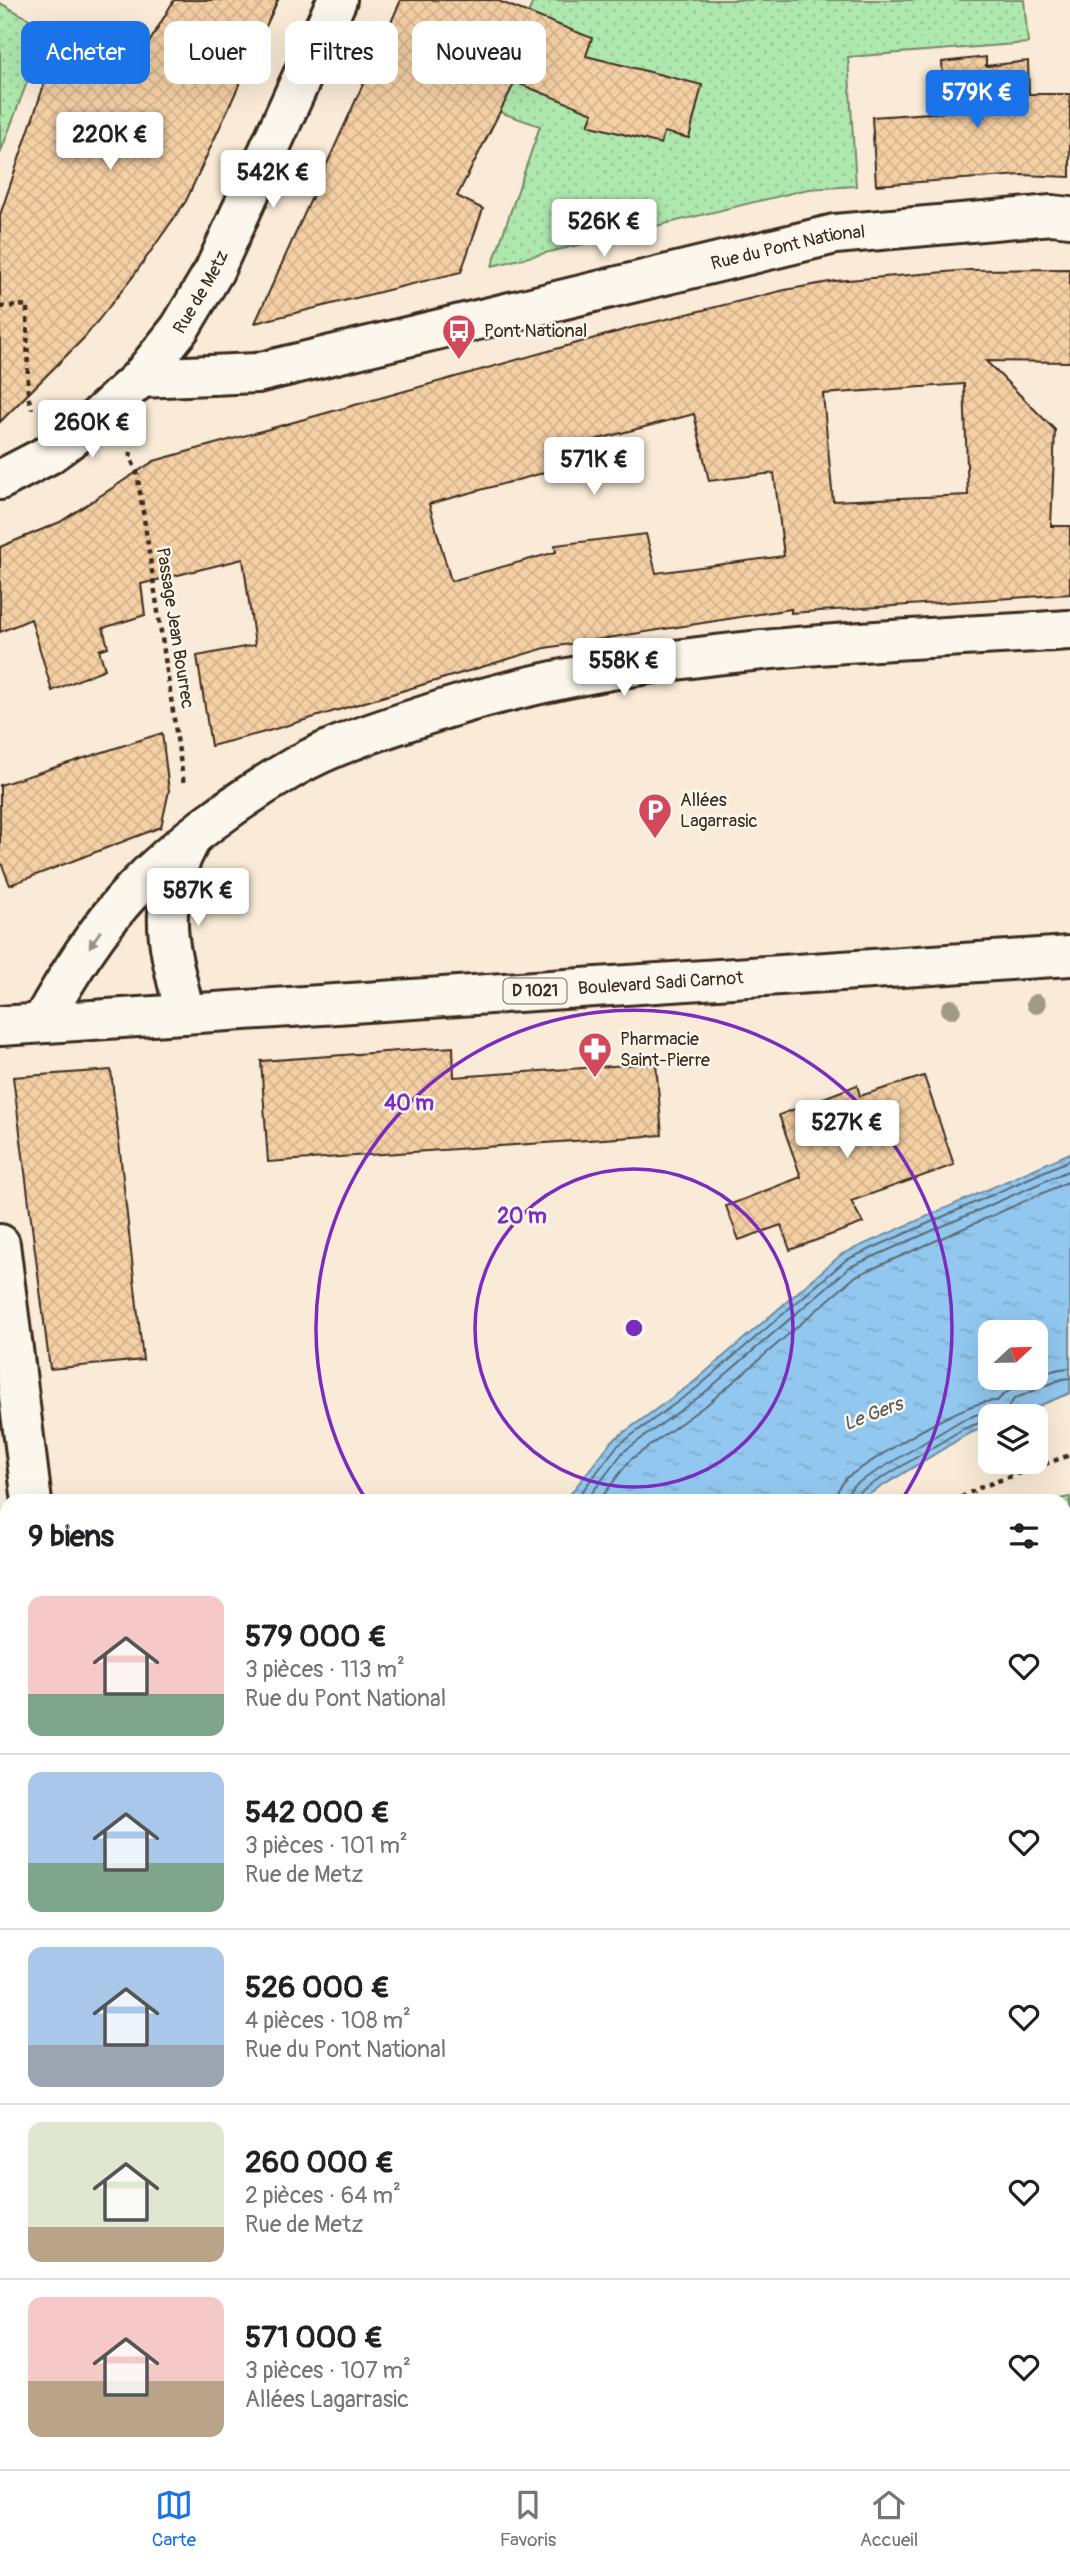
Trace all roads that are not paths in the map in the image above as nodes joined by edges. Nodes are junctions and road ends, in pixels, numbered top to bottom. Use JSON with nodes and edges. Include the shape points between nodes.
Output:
{"nodes":[{"id":1,"x":337,"y":0,"type":"edge"},
{"id":2,"x":1070,"y":217,"type":"edge"},
{"id":3,"x":141,"y":378,"type":"junction"},
{"id":4,"x":0,"y":480,"type":"edge"},
{"id":5,"x":1070,"y":630,"type":"edge"},
{"id":6,"x":193,"y":837,"type":"junction"},
{"id":7,"x":1070,"y":956,"type":"edge"},
{"id":8,"x":185,"y":1014,"type":"junction"},
{"id":9,"x":41,"y":1023,"type":"junction"},
{"id":10,"x":0,"y":1026,"type":"edge"},
{"id":11,"x":0,"y":1244,"type":"edge"},
{"id":12,"x":31,"y":1494,"type":"edge"}],
"edges":[{"from":1,"to":3,"type":"street","name":"Rue de Metz","via":[[214,271],[180,328]]},
{"from":2,"to":3,"type":"street","name":"Rue du Pont National","via":[[835,234],[257,373]]},
{"from":3,"to":4,"type":"street","name":"Rue de Metz","via":[[48,455]]},
{"from":5,"to":6,"type":"street","via":[[766,649],[576,675],[477,698],[341,744],[286,772]]},
{"from":6,"to":8,"type":"street","via":[[176,868],[167,904],[168,939]]},
{"from":6,"to":9,"type":"street","one_way":true,"via":[[133,890],[101,929]]},
{"from":7,"to":8,"type":"street","name":"Boulevard Sadi Carnot","number":"D 1021"},
{"from":8,"to":9,"type":"street","name":"Boulevard Sadi Carnot","number":"D 1021"},
{"from":9,"to":10,"type":"street","name":"Boulevard Sadi Carnot","number":"D 1021"},
{"from":11,"to":12,"type":"street"}]}
